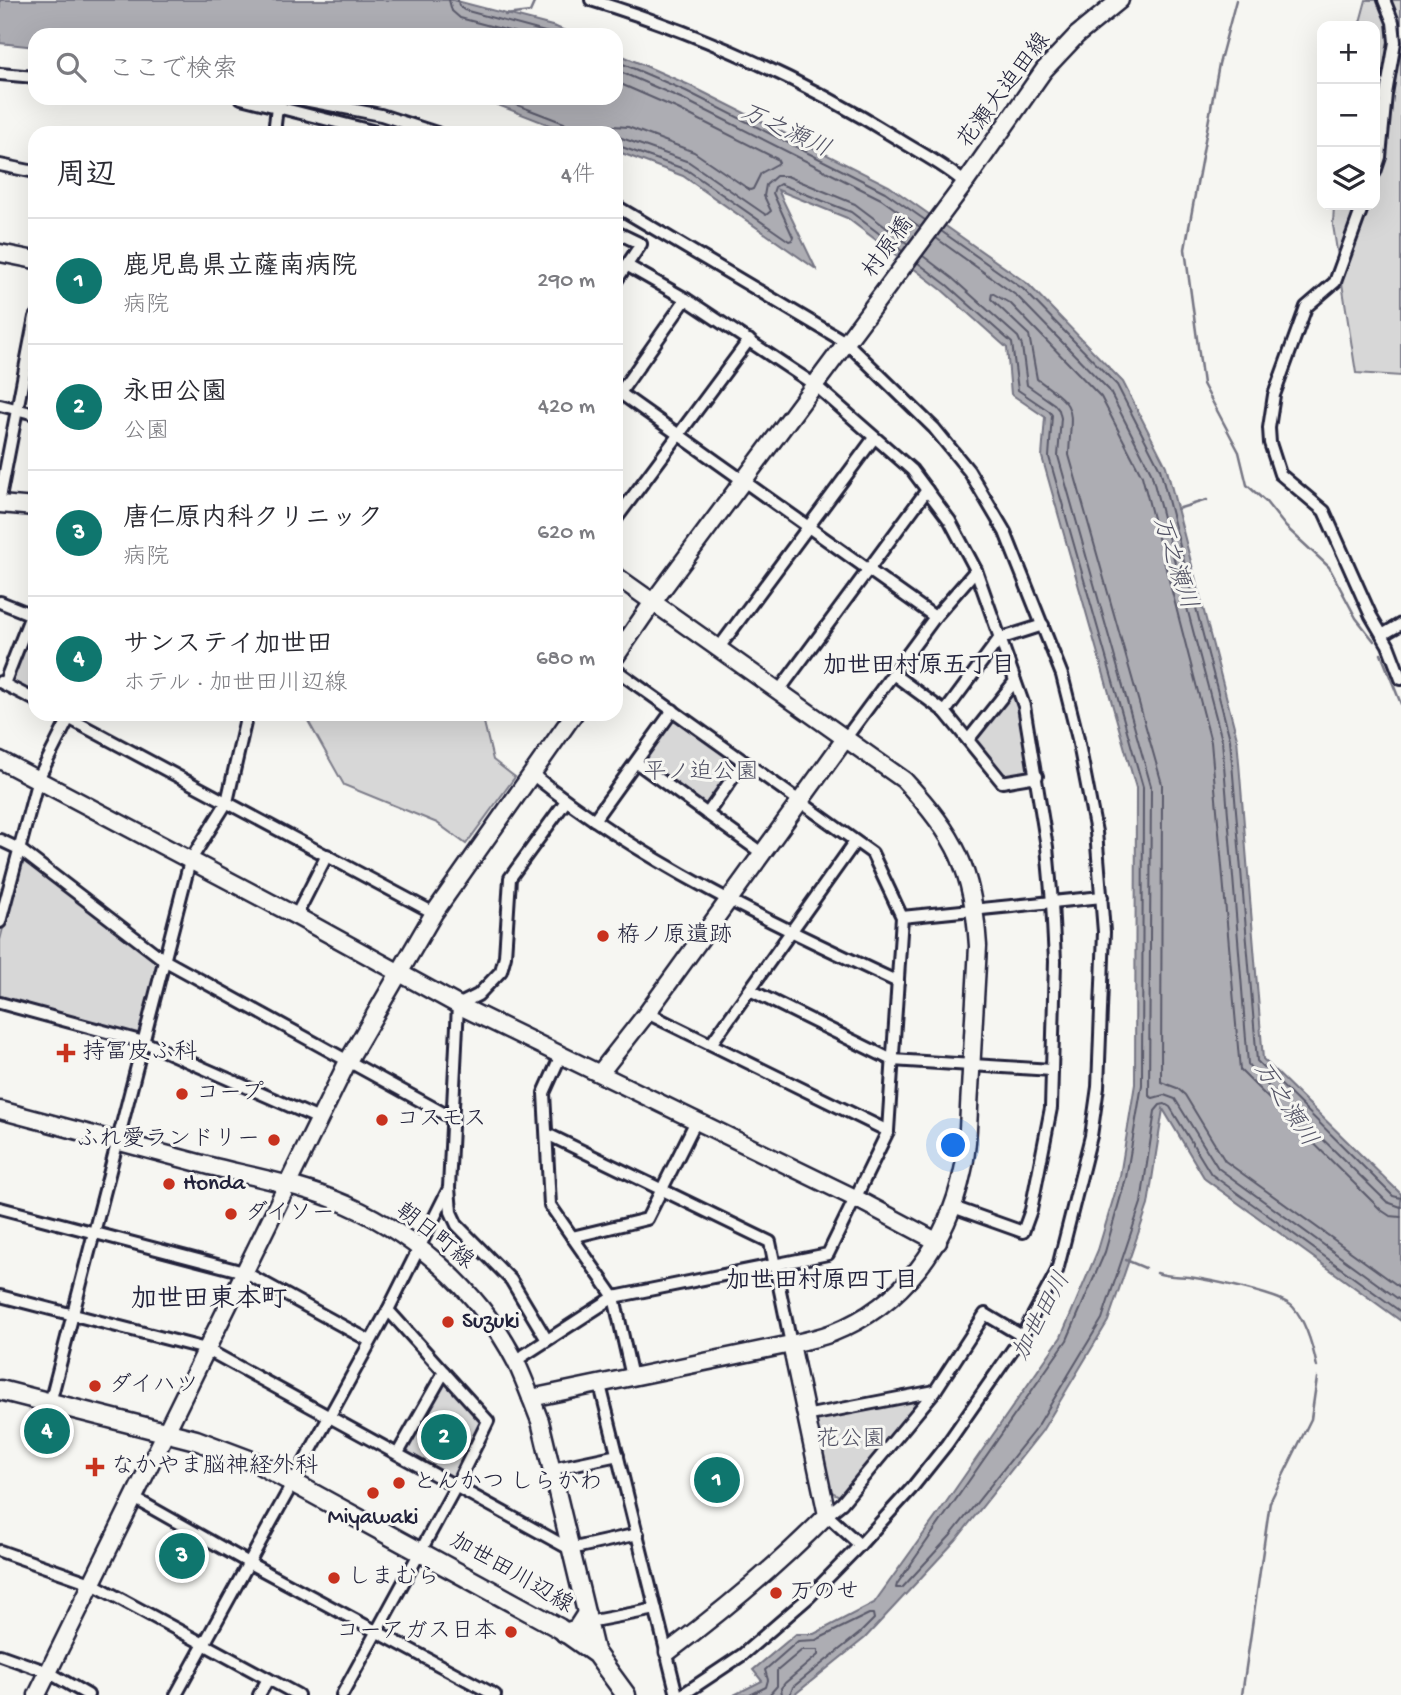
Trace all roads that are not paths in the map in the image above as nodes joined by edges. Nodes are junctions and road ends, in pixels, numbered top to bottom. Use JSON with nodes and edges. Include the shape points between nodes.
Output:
{"nodes":[{"id":1,"x":591,"y":0,"type":"edge"},
{"id":2,"x":1120,"y":0,"type":"edge"},
{"id":3,"x":1384,"y":0,"type":"edge"},
{"id":4,"x":0,"y":74,"type":"edge"},
{"id":5,"x":28,"y":76,"type":"edge"},
{"id":6,"x":269,"y":105,"type":"edge"},
{"id":7,"x":329,"y":105,"type":"edge"},
{"id":8,"x":277,"y":107,"type":"junction"},
{"id":9,"x":275,"y":126,"type":"edge"},
{"id":10,"x":352,"y":126,"type":"edge"},
{"id":11,"x":415,"y":126,"type":"edge"},
{"id":12,"x":1380,"y":157,"type":"edge"},
{"id":13,"x":0,"y":165,"type":"edge"},
{"id":14,"x":28,"y":171,"type":"edge"},
{"id":15,"x":964,"y":184,"type":"junction"},
{"id":16,"x":623,"y":210,"type":"edge"},
{"id":17,"x":1361,"y":210,"type":"edge"},
{"id":18,"x":623,"y":236,"type":"edge"},
{"id":19,"x":0,"y":253,"type":"edge"},
{"id":20,"x":28,"y":259,"type":"edge"},
{"id":21,"x":628,"y":266,"type":"junction"},
{"id":22,"x":623,"y":272,"type":"edge"},
{"id":23,"x":686,"y":299,"type":"junction"},
{"id":24,"x":749,"y":340,"type":"junction"},
{"id":25,"x":849,"y":340,"type":"junction"},
{"id":26,"x":28,"y":364,"type":"edge"},
{"id":27,"x":815,"y":385,"type":"junction"},
{"id":28,"x":623,"y":389,"type":"edge"},
{"id":29,"x":623,"y":399,"type":"edge"},
{"id":30,"x":0,"y":405,"type":"edge"},
{"id":31,"x":16,"y":410,"type":"junction"},
{"id":32,"x":28,"y":413,"type":"edge"},
{"id":33,"x":680,"y":436,"type":"junction"},
{"id":34,"x":874,"y":438,"type":"junction"},
{"id":35,"x":744,"y":479,"type":"junction"},
{"id":36,"x":927,"y":490,"type":"junction"},
{"id":37,"x":0,"y":498,"type":"edge"},
{"id":38,"x":0,"y":504,"type":"edge"},
{"id":39,"x":28,"y":506,"type":"edge"},
{"id":40,"x":623,"y":510,"type":"edge"},
{"id":41,"x":809,"y":527,"type":"junction"},
{"id":42,"x":868,"y":568,"type":"junction"},
{"id":43,"x":976,"y":570,"type":"junction"},
{"id":44,"x":623,"y":581,"type":"edge"},
{"id":45,"x":0,"y":602,"type":"edge"},
{"id":46,"x":653,"y":602,"type":"junction"},
{"id":47,"x":28,"y":610,"type":"edge"},
{"id":48,"x":935,"y":617,"type":"junction"},
{"id":49,"x":1401,"y":624,"type":"edge"},
{"id":50,"x":28,"y":625,"type":"edge"},
{"id":51,"x":1043,"y":625,"type":"junction"},
{"id":52,"x":1382,"y":635,"type":"junction"},
{"id":53,"x":999,"y":639,"type":"junction"},
{"id":54,"x":623,"y":646,"type":"edge"},
{"id":55,"x":718,"y":649,"type":"junction"},
{"id":56,"x":893,"y":674,"type":"junction"},
{"id":57,"x":623,"y":675,"type":"edge"},
{"id":58,"x":1401,"y":679,"type":"edge"},
{"id":59,"x":1015,"y":681,"type":"junction"},
{"id":60,"x":2,"y":683,"type":"edge"},
{"id":61,"x":778,"y":692,"type":"junction"},
{"id":62,"x":28,"y":696,"type":"edge"},
{"id":63,"x":673,"y":710,"type":"junction"},
{"id":64,"x":945,"y":712,"type":"junction"},
{"id":65,"x":65,"y":721,"type":"edge"},
{"id":66,"x":76,"y":721,"type":"edge"},
{"id":67,"x":245,"y":721,"type":"edge"},
{"id":68,"x":569,"y":721,"type":"edge"},
{"id":69,"x":845,"y":739,"type":"junction"},
{"id":70,"x":968,"y":740,"type":"junction"},
{"id":71,"x":0,"y":760,"type":"edge"},
{"id":72,"x":744,"y":762,"type":"junction"},
{"id":73,"x":637,"y":763,"type":"junction"},
{"id":74,"x":532,"y":774,"type":"junction"},
{"id":75,"x":1037,"y":776,"type":"junction"},
{"id":76,"x":38,"y":779,"type":"junction"},
{"id":77,"x":566,"y":801,"type":"junction"},
{"id":78,"x":800,"y":801,"type":"junction"},
{"id":79,"x":227,"y":802,"type":"junction"},
{"id":80,"x":707,"y":814,"type":"junction"},
{"id":81,"x":594,"y":820,"type":"junction"},
{"id":82,"x":0,"y":840,"type":"edge"},
{"id":83,"x":855,"y":842,"type":"junction"},
{"id":84,"x":19,"y":849,"type":"junction"},
{"id":85,"x":763,"y":854,"type":"junction"},
{"id":86,"x":327,"y":855,"type":"junction"},
{"id":87,"x":190,"y":861,"type":"junction"},
{"id":88,"x":1102,"y":897,"type":"junction"},
{"id":89,"x":729,"y":901,"type":"junction"},
{"id":90,"x":1052,"y":902,"type":"junction"},
{"id":91,"x":976,"y":910,"type":"junction"},
{"id":92,"x":434,"y":913,"type":"junction"},
{"id":93,"x":296,"y":916,"type":"junction"},
{"id":94,"x":902,"y":917,"type":"junction"},
{"id":95,"x":0,"y":919,"type":"edge"},
{"id":96,"x":791,"y":932,"type":"junction"},
{"id":97,"x":164,"y":960,"type":"junction"},
{"id":98,"x":398,"y":972,"type":"junction"},
{"id":99,"x":898,"y":982,"type":"junction"},
{"id":100,"x":750,"y":990,"type":"junction"},
{"id":101,"x":0,"y":1003,"type":"edge"},
{"id":102,"x":458,"y":1005,"type":"junction"},
{"id":103,"x":647,"y":1013,"type":"junction"},
{"id":104,"x":145,"y":1042,"type":"junction"},
{"id":105,"x":710,"y":1044,"type":"junction"},
{"id":106,"x":561,"y":1055,"type":"junction"},
{"id":107,"x":892,"y":1059,"type":"junction"},
{"id":108,"x":348,"y":1061,"type":"junction"},
{"id":109,"x":971,"y":1066,"type":"junction"},
{"id":110,"x":1052,"y":1070,"type":"junction"},
{"id":111,"x":600,"y":1073,"type":"junction"},
{"id":112,"x":0,"y":1110,"type":"edge"},
{"id":113,"x":452,"y":1118,"type":"junction"},
{"id":114,"x":319,"y":1119,"type":"junction"},
{"id":115,"x":696,"y":1121,"type":"junction"},
{"id":116,"x":888,"y":1131,"type":"junction"},
{"id":117,"x":547,"y":1134,"type":"junction"},
{"id":118,"x":118,"y":1141,"type":"junction"},
{"id":119,"x":287,"y":1186,"type":"junction"},
{"id":120,"x":449,"y":1188,"type":"junction"},
{"id":121,"x":661,"y":1189,"type":"junction"},
{"id":122,"x":855,"y":1198,"type":"junction"},
{"id":123,"x":953,"y":1207,"type":"junction"},
{"id":124,"x":0,"y":1208,"type":"edge"},
{"id":125,"x":94,"y":1232,"type":"junction"},
{"id":126,"x":572,"y":1237,"type":"junction"},
{"id":127,"x":938,"y":1242,"type":"junction"},
{"id":128,"x":419,"y":1248,"type":"junction"},
{"id":129,"x":776,"y":1264,"type":"junction"},
{"id":130,"x":244,"y":1272,"type":"junction"},
{"id":131,"x":0,"y":1296,"type":"edge"},
{"id":132,"x":614,"y":1297,"type":"junction"},
{"id":133,"x":388,"y":1310,"type":"junction"},
{"id":134,"x":73,"y":1314,"type":"junction"},
{"id":135,"x":1022,"y":1336,"type":"junction"},
{"id":136,"x":547,"y":1340,"type":"junction"},
{"id":137,"x":370,"y":1341,"type":"junction"},
{"id":138,"x":791,"y":1344,"type":"junction"},
{"id":139,"x":206,"y":1349,"type":"junction"},
{"id":140,"x":515,"y":1361,"type":"junction"},
{"id":141,"x":444,"y":1373,"type":"junction"},
{"id":142,"x":632,"y":1377,"type":"junction"},
{"id":143,"x":600,"y":1385,"type":"junction"},
{"id":144,"x":0,"y":1390,"type":"edge"},
{"id":145,"x":935,"y":1391,"type":"junction"},
{"id":146,"x":531,"y":1398,"type":"junction"},
{"id":147,"x":50,"y":1404,"type":"junction"},
{"id":148,"x":329,"y":1416,"type":"junction"},
{"id":149,"x":805,"y":1416,"type":"junction"},
{"id":150,"x":165,"y":1433,"type":"junction"},
{"id":151,"x":398,"y":1453,"type":"junction"},
{"id":152,"x":618,"y":1455,"type":"junction"},
{"id":153,"x":552,"y":1469,"type":"junction"},
{"id":154,"x":294,"y":1482,"type":"junction"},
{"id":155,"x":456,"y":1486,"type":"junction"},
{"id":156,"x":134,"y":1498,"type":"junction"},
{"id":157,"x":827,"y":1515,"type":"junction"},
{"id":158,"x":638,"y":1534,"type":"junction"},
{"id":159,"x":860,"y":1545,"type":"junction"},
{"id":160,"x":570,"y":1549,"type":"junction"},
{"id":161,"x":0,"y":1550,"type":"edge"},
{"id":162,"x":420,"y":1550,"type":"junction"},
{"id":163,"x":249,"y":1563,"type":"junction"},
{"id":164,"x":92,"y":1583,"type":"junction"},
{"id":165,"x":656,"y":1609,"type":"junction"},
{"id":166,"x":587,"y":1619,"type":"junction"},
{"id":167,"x":377,"y":1630,"type":"junction"},
{"id":168,"x":565,"y":1633,"type":"junction"},
{"id":169,"x":204,"y":1645,"type":"junction"},
{"id":170,"x":668,"y":1652,"type":"junction"},
{"id":171,"x":596,"y":1654,"type":"junction"},
{"id":172,"x":0,"y":1655,"type":"edge"},
{"id":173,"x":48,"y":1672,"type":"junction"},
{"id":174,"x":268,"y":1679,"type":"junction"},
{"id":175,"x":37,"y":1695,"type":"edge"},
{"id":176,"x":88,"y":1695,"type":"edge"},
{"id":177,"x":176,"y":1695,"type":"edge"},
{"id":178,"x":259,"y":1695,"type":"edge"},
{"id":179,"x":298,"y":1695,"type":"edge"},
{"id":180,"x":342,"y":1695,"type":"edge"},
{"id":181,"x":495,"y":1695,"type":"edge"},
{"id":182,"x":626,"y":1695,"type":"edge"},
{"id":183,"x":680,"y":1695,"type":"edge"}],
"edges":[{"from":1,"to":15,"type":"street","via":[[648,18],[802,83],[880,127]]},
{"from":2,"to":15,"type":"street","name":"花瀬大迫田線","via":[[1044,70]]},
{"from":3,"to":12,"type":"street","via":[[1395,42]]},
{"from":4,"to":5,"type":"street"},
{"from":6,"to":8,"type":"street"},
{"from":7,"to":11,"type":"street"},
{"from":8,"to":9,"type":"street"},
{"from":8,"to":10,"type":"street"},
{"from":13,"to":14,"type":"street"},
{"from":15,"to":25,"type":"street","name":"村原橋"},
{"from":16,"to":25,"type":"street"},
{"from":17,"to":52,"type":"street","via":[[1335,282],[1306,307],[1274,395],[1269,428],[1280,474],[1324,512]]},
{"from":18,"to":21,"type":"street","via":[[640,244]]},
{"from":19,"to":20,"type":"street"},
{"from":21,"to":22,"type":"street"},
{"from":21,"to":23,"type":"street"},
{"from":23,"to":24,"type":"street"},
{"from":23,"to":28,"type":"street"},
{"from":24,"to":27,"type":"street"},
{"from":24,"to":33,"type":"street"},
{"from":25,"to":27,"type":"street","name":"村原橋"},
{"from":25,"to":51,"type":"street","via":[[969,471],[1005,531]]},
{"from":26,"to":31,"type":"street"},
{"from":27,"to":34,"type":"street"},
{"from":27,"to":35,"type":"street","name":"村原橋"},
{"from":29,"to":33,"type":"street"},
{"from":30,"to":31,"type":"street"},
{"from":31,"to":32,"type":"street"},
{"from":31,"to":37,"type":"street"},
{"from":33,"to":35,"type":"street"},
{"from":33,"to":40,"type":"street"},
{"from":34,"to":36,"type":"street","via":[[912,470]]},
{"from":34,"to":41,"type":"street"},
{"from":35,"to":41,"type":"street"},
{"from":35,"to":46,"type":"street","name":"村原橋"},
{"from":36,"to":42,"type":"street"},
{"from":36,"to":43,"type":"street"},
{"from":38,"to":39,"type":"street"},
{"from":41,"to":42,"type":"street"},
{"from":41,"to":55,"type":"street"},
{"from":42,"to":48,"type":"street"},
{"from":42,"to":61,"type":"street"},
{"from":43,"to":48,"type":"street"},
{"from":43,"to":53,"type":"street"},
{"from":44,"to":46,"type":"street"},
{"from":45,"to":47,"type":"street"},
{"from":46,"to":54,"type":"street","name":"村原橋"},
{"from":46,"to":55,"type":"street"},
{"from":48,"to":56,"type":"street"},
{"from":49,"to":52,"type":"street"},
{"from":50,"to":60,"type":"street"},
{"from":51,"to":53,"type":"street"},
{"from":51,"to":88,"type":"street","via":[[1078,739],[1096,832]]},
{"from":52,"to":58,"type":"street"},
{"from":53,"to":59,"type":"street"},
{"from":53,"to":64,"type":"street"},
{"from":55,"to":61,"type":"street"},
{"from":56,"to":64,"type":"street"},
{"from":56,"to":69,"type":"street"},
{"from":57,"to":63,"type":"street"},
{"from":59,"to":70,"type":"street"},
{"from":59,"to":75,"type":"street"},
{"from":60,"to":62,"type":"street"},
{"from":61,"to":69,"type":"street"},
{"from":63,"to":72,"type":"street"},
{"from":63,"to":73,"type":"street"},
{"from":64,"to":70,"type":"street"},
{"from":65,"to":76,"type":"street"},
{"from":66,"to":79,"type":"street"},
{"from":67,"to":79,"type":"street"},
{"from":68,"to":74,"type":"street"},
{"from":69,"to":78,"type":"street"},
{"from":69,"to":91,"type":"street","via":[[904,780],[923,800],[955,844]]},
{"from":70,"to":75,"type":"street","via":[[1002,782]]},
{"from":71,"to":76,"type":"street"},
{"from":72,"to":78,"type":"street"},
{"from":72,"to":80,"type":"street"},
{"from":73,"to":80,"type":"street"},
{"from":73,"to":81,"type":"street"},
{"from":74,"to":77,"type":"street"},
{"from":74,"to":92,"type":"street"},
{"from":75,"to":90,"type":"street"},
{"from":76,"to":84,"type":"street"},
{"from":76,"to":87,"type":"street"},
{"from":77,"to":81,"type":"street"},
{"from":77,"to":102,"type":"street","via":[[510,878],[501,971],[478,996]]},
{"from":78,"to":83,"type":"street"},
{"from":78,"to":85,"type":"street"},
{"from":79,"to":86,"type":"street"},
{"from":79,"to":87,"type":"street"},
{"from":80,"to":85,"type":"street"},
{"from":81,"to":89,"type":"street"},
{"from":82,"to":84,"type":"street"},
{"from":83,"to":94,"type":"street","via":[[872,853]]},
{"from":83,"to":96,"type":"street"},
{"from":84,"to":95,"type":"street"},
{"from":84,"to":97,"type":"street"},
{"from":85,"to":89,"type":"street"},
{"from":86,"to":92,"type":"street"},
{"from":86,"to":93,"type":"street"},
{"from":87,"to":93,"type":"street"},
{"from":87,"to":97,"type":"street"},
{"from":88,"to":90,"type":"street"},
{"from":88,"to":135,"type":"street","via":[[1098,1087],[1091,1136],[1057,1271]]},
{"from":89,"to":96,"type":"street"},
{"from":89,"to":103,"type":"street"},
{"from":90,"to":91,"type":"street"},
{"from":90,"to":110,"type":"street"},
{"from":91,"to":94,"type":"street"},
{"from":91,"to":109,"type":"street"},
{"from":92,"to":98,"type":"street"},
{"from":93,"to":98,"type":"street"},
{"from":94,"to":99,"type":"street"},
{"from":96,"to":99,"type":"street"},
{"from":96,"to":100,"type":"street"},
{"from":97,"to":104,"type":"street"},
{"from":97,"to":108,"type":"street"},
{"from":98,"to":102,"type":"street"},
{"from":98,"to":108,"type":"street"},
{"from":99,"to":107,"type":"street"},
{"from":100,"to":105,"type":"street"},
{"from":100,"to":107,"type":"street"},
{"from":101,"to":104,"type":"street"},
{"from":102,"to":106,"type":"street"},
{"from":102,"to":113,"type":"street"},
{"from":103,"to":105,"type":"street"},
{"from":103,"to":111,"type":"street"},
{"from":104,"to":114,"type":"street"},
{"from":104,"to":118,"type":"street"},
{"from":105,"to":116,"type":"street"},
{"from":106,"to":111,"type":"street"},
{"from":106,"to":117,"type":"street","via":[[544,1093]]},
{"from":107,"to":109,"type":"street"},
{"from":107,"to":116,"type":"street"},
{"from":108,"to":113,"type":"street"},
{"from":108,"to":114,"type":"street"},
{"from":109,"to":110,"type":"street"},
{"from":109,"to":123,"type":"street","via":[[964,1167]]},
{"from":110,"to":123,"type":"street","via":[[1051,1108],[1023,1231]]},
{"from":111,"to":115,"type":"street"},
{"from":112,"to":118,"type":"street","name":"朝日町線"},
{"from":113,"to":120,"type":"street"},
{"from":114,"to":119,"type":"street"},
{"from":115,"to":121,"type":"street"},
{"from":115,"to":122,"type":"street"},
{"from":116,"to":122,"type":"street"},
{"from":117,"to":121,"type":"street"},
{"from":117,"to":126,"type":"street","via":[[550,1205]]},
{"from":118,"to":119,"type":"street","name":"朝日町線"},
{"from":118,"to":125,"type":"street"},
{"from":119,"to":128,"type":"street","name":"朝日町線","via":[[367,1215]]},
{"from":119,"to":130,"type":"street"},
{"from":120,"to":128,"type":"street"},
{"from":120,"to":136,"type":"street","via":[[457,1225],[511,1280]]},
{"from":121,"to":126,"type":"street","via":[[647,1219]]},
{"from":121,"to":129,"type":"street","via":[[770,1242]]},
{"from":122,"to":127,"type":"street"},
{"from":122,"to":129,"type":"street","via":[[828,1254]]},
{"from":123,"to":127,"type":"street"},
{"from":124,"to":125,"type":"street"},
{"from":125,"to":130,"type":"street"},
{"from":125,"to":134,"type":"street"},
{"from":126,"to":132,"type":"street"},
{"from":127,"to":138,"type":"street","via":[[919,1271],[877,1308],[831,1334]]},
{"from":128,"to":133,"type":"street"},
{"from":128,"to":140,"type":"street","name":"朝日町線","via":[[464,1289]]},
{"from":129,"to":132,"type":"street"},
{"from":129,"to":138,"type":"street"},
{"from":130,"to":137,"type":"street"},
{"from":130,"to":139,"type":"street"},
{"from":131,"to":134,"type":"street"},
{"from":132,"to":136,"type":"street"},
{"from":132,"to":142,"type":"street"},
{"from":133,"to":137,"type":"street"},
{"from":133,"to":141,"type":"street"},
{"from":134,"to":139,"type":"street"},
{"from":134,"to":147,"type":"street"},
{"from":135,"to":145,"type":"street","via":[[985,1314]]},
{"from":135,"to":159,"type":"street","via":[[947,1444]]},
{"from":136,"to":140,"type":"street"},
{"from":137,"to":148,"type":"street"},
{"from":138,"to":142,"type":"street"},
{"from":138,"to":149,"type":"street"},
{"from":139,"to":148,"type":"street"},
{"from":139,"to":150,"type":"street"},
{"from":140,"to":146,"type":"street","name":"朝日町線"},
{"from":141,"to":151,"type":"street"},
{"from":141,"to":155,"type":"street","via":[[488,1421]]},
{"from":142,"to":143,"type":"street"},
{"from":143,"to":146,"type":"street"},
{"from":143,"to":152,"type":"street"},
{"from":144,"to":147,"type":"main road","name":"加世田川辺線"},
{"from":145,"to":149,"type":"street"},
{"from":145,"to":157,"type":"street"},
{"from":146,"to":153,"type":"street","name":"朝日町線"},
{"from":147,"to":150,"type":"main road","name":"加世田川辺線"},
{"from":148,"to":151,"type":"street"},
{"from":148,"to":154,"type":"street"},
{"from":149,"to":157,"type":"street"},
{"from":150,"to":154,"type":"main road","name":"加世田川辺線","via":[[228,1451]]},
{"from":150,"to":156,"type":"street"},
{"from":151,"to":155,"type":"street"},
{"from":152,"to":153,"type":"street"},
{"from":152,"to":158,"type":"street"},
{"from":153,"to":160,"type":"street","name":"朝日町線"},
{"from":154,"to":162,"type":"main road","name":"加世田川辺線"},
{"from":154,"to":163,"type":"street"},
{"from":155,"to":160,"type":"street"},
{"from":155,"to":162,"type":"street"},
{"from":156,"to":163,"type":"street"},
{"from":156,"to":164,"type":"street"},
{"from":157,"to":159,"type":"street"},
{"from":157,"to":170,"type":"street","via":[[726,1609]]},
{"from":158,"to":160,"type":"street"},
{"from":158,"to":165,"type":"street"},
{"from":159,"to":183,"type":"street","via":[[742,1655]]},
{"from":160,"to":166,"type":"street","name":"朝日町線"},
{"from":161,"to":164,"type":"street"},
{"from":162,"to":167,"type":"street"},
{"from":162,"to":168,"type":"main road","name":"加世田川辺線"},
{"from":163,"to":167,"type":"street"},
{"from":163,"to":169,"type":"street"},
{"from":164,"to":169,"type":"street"},
{"from":164,"to":173,"type":"street"},
{"from":165,"to":166,"type":"street"},
{"from":165,"to":170,"type":"street"},
{"from":166,"to":168,"type":"main road"},
{"from":166,"to":171,"type":"street","name":"朝日町線"},
{"from":167,"to":180,"type":"street"},
{"from":167,"to":181,"type":"street"},
{"from":168,"to":171,"type":"main road","name":"加世田川辺線"},
{"from":169,"to":174,"type":"street"},
{"from":169,"to":177,"type":"street"},
{"from":170,"to":183,"type":"street"},
{"from":171,"to":182,"type":"main road","name":"加世田川辺線"},
{"from":172,"to":173,"type":"street"},
{"from":173,"to":175,"type":"street"},
{"from":173,"to":176,"type":"street"},
{"from":174,"to":178,"type":"street"},
{"from":174,"to":179,"type":"street"}]}
